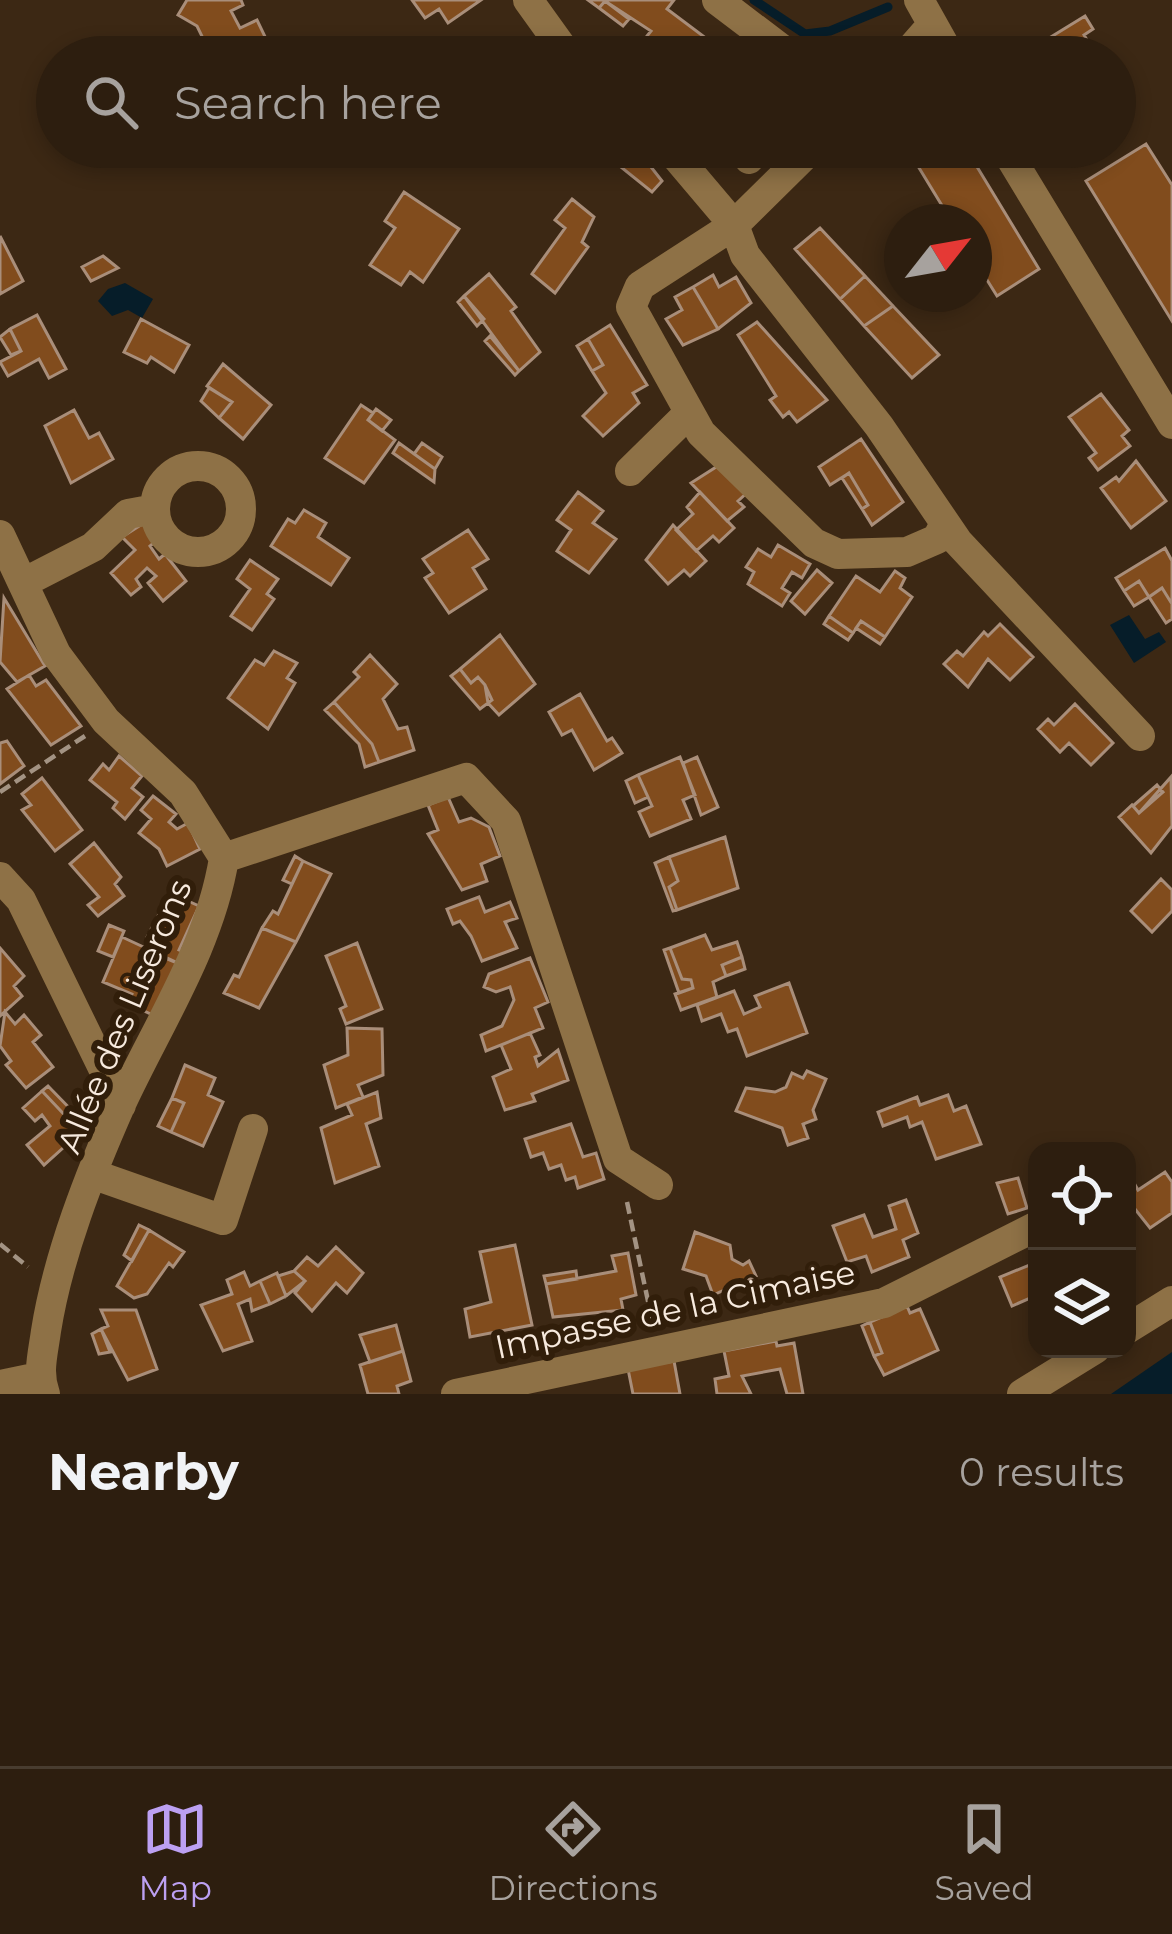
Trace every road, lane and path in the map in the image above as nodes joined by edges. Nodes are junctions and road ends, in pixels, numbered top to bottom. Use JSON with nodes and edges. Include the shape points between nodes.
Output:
{"nodes":[{"id":1,"x":528,"y":0,"type":"edge"},
{"id":2,"x":717,"y":0,"type":"edge"},
{"id":3,"x":554,"y":36,"type":"edge"},
{"id":4,"x":764,"y":36,"type":"edge"},
{"id":5,"x":686,"y":168,"type":"edge"},
{"id":6,"x":792,"y":168,"type":"edge"},
{"id":7,"x":1017,"y":168,"type":"edge"},
{"id":8,"x":734,"y":225,"type":"junction"},
{"id":9,"x":688,"y":414,"type":"junction"},
{"id":10,"x":1172,"y":424,"type":"edge"},
{"id":11,"x":629,"y":472,"type":"dead end"},
{"id":12,"x":154,"y":508,"type":"dead end"},
{"id":13,"x":945,"y":523,"type":"junction"},
{"id":14,"x":0,"y":535,"type":"edge"},
{"id":15,"x":23,"y":583,"type":"junction"},
{"id":16,"x":106,"y":721,"type":"junction"},
{"id":17,"x":1141,"y":736,"type":"dead end"},
{"id":18,"x":0,"y":792,"type":"edge"},
{"id":19,"x":224,"y":858,"type":"junction"},
{"id":20,"x":0,"y":877,"type":"edge"},
{"id":21,"x":121,"y":1106,"type":"junction"},
{"id":22,"x":253,"y":1129,"type":"dead end"},
{"id":23,"x":618,"y":1159,"type":"junction"},
{"id":24,"x":95,"y":1175,"type":"junction"},
{"id":25,"x":658,"y":1185,"type":"dead end"},
{"id":26,"x":1028,"y":1231,"type":"edge"},
{"id":27,"x":0,"y":1244,"type":"edge"},
{"id":28,"x":54,"y":1291,"type":"junction"},
{"id":29,"x":1172,"y":1301,"type":"edge"},
{"id":30,"x":1136,"y":1323,"type":"edge"},
{"id":31,"x":658,"y":1349,"type":"junction"},
{"id":32,"x":1080,"y":1358,"type":"edge"},
{"id":33,"x":0,"y":1384,"type":"edge"},
{"id":34,"x":42,"y":1386,"type":"edge"},
{"id":35,"x":456,"y":1394,"type":"edge"},
{"id":36,"x":1022,"y":1394,"type":"edge"}],
"edges":[{"from":1,"to":3,"type":"street"},
{"from":2,"to":4,"type":"street"},
{"from":5,"to":8,"type":"street"},
{"from":6,"to":8,"type":"street"},
{"from":7,"to":10,"type":"street"},
{"from":8,"to":9,"type":"street","via":[[640,286],[631,307]]},
{"from":8,"to":13,"type":"street","via":[[745,255]]},
{"from":9,"to":11,"type":"street"},
{"from":9,"to":13,"type":"street","via":[[814,543],[838,554],[907,552],[937,539]]},
{"from":12,"to":15,"type":"street","via":[[128,514],[93,547]]},
{"from":13,"to":17,"type":"street"},
{"from":14,"to":15,"type":"street","name":"Allée des Liserons"},
{"from":15,"to":16,"type":"street","name":"Allée des Liserons","via":[[56,654]]},
{"from":16,"to":18,"type":"path"},
{"from":16,"to":19,"type":"street","name":"Allée des Liserons","via":[[183,793]]},
{"from":19,"to":21,"type":"street","name":"Allée des Liserons","via":[[218,900]]},
{"from":19,"to":23,"type":"street","via":[[466,778],[506,821]]},
{"from":20,"to":21,"type":"street","via":[[21,900]]},
{"from":21,"to":24,"type":"street","name":"Allée des Liserons"},
{"from":22,"to":24,"type":"street","via":[[223,1220]]},
{"from":23,"to":25,"type":"street"},
{"from":23,"to":31,"type":"path"},
{"from":24,"to":28,"type":"street","name":"Allée des Liserons"},
{"from":26,"to":31,"type":"street","name":"Impasse de la Cimaise","via":[[884,1303]]},
{"from":27,"to":28,"type":"path"},
{"from":28,"to":34,"type":"street","name":"Allée des Liserons"},
{"from":29,"to":30,"type":"street"},
{"from":31,"to":35,"type":"street","name":"Impasse de la Cimaise"},
{"from":32,"to":36,"type":"street"},
{"from":33,"to":34,"type":"street"}]}
